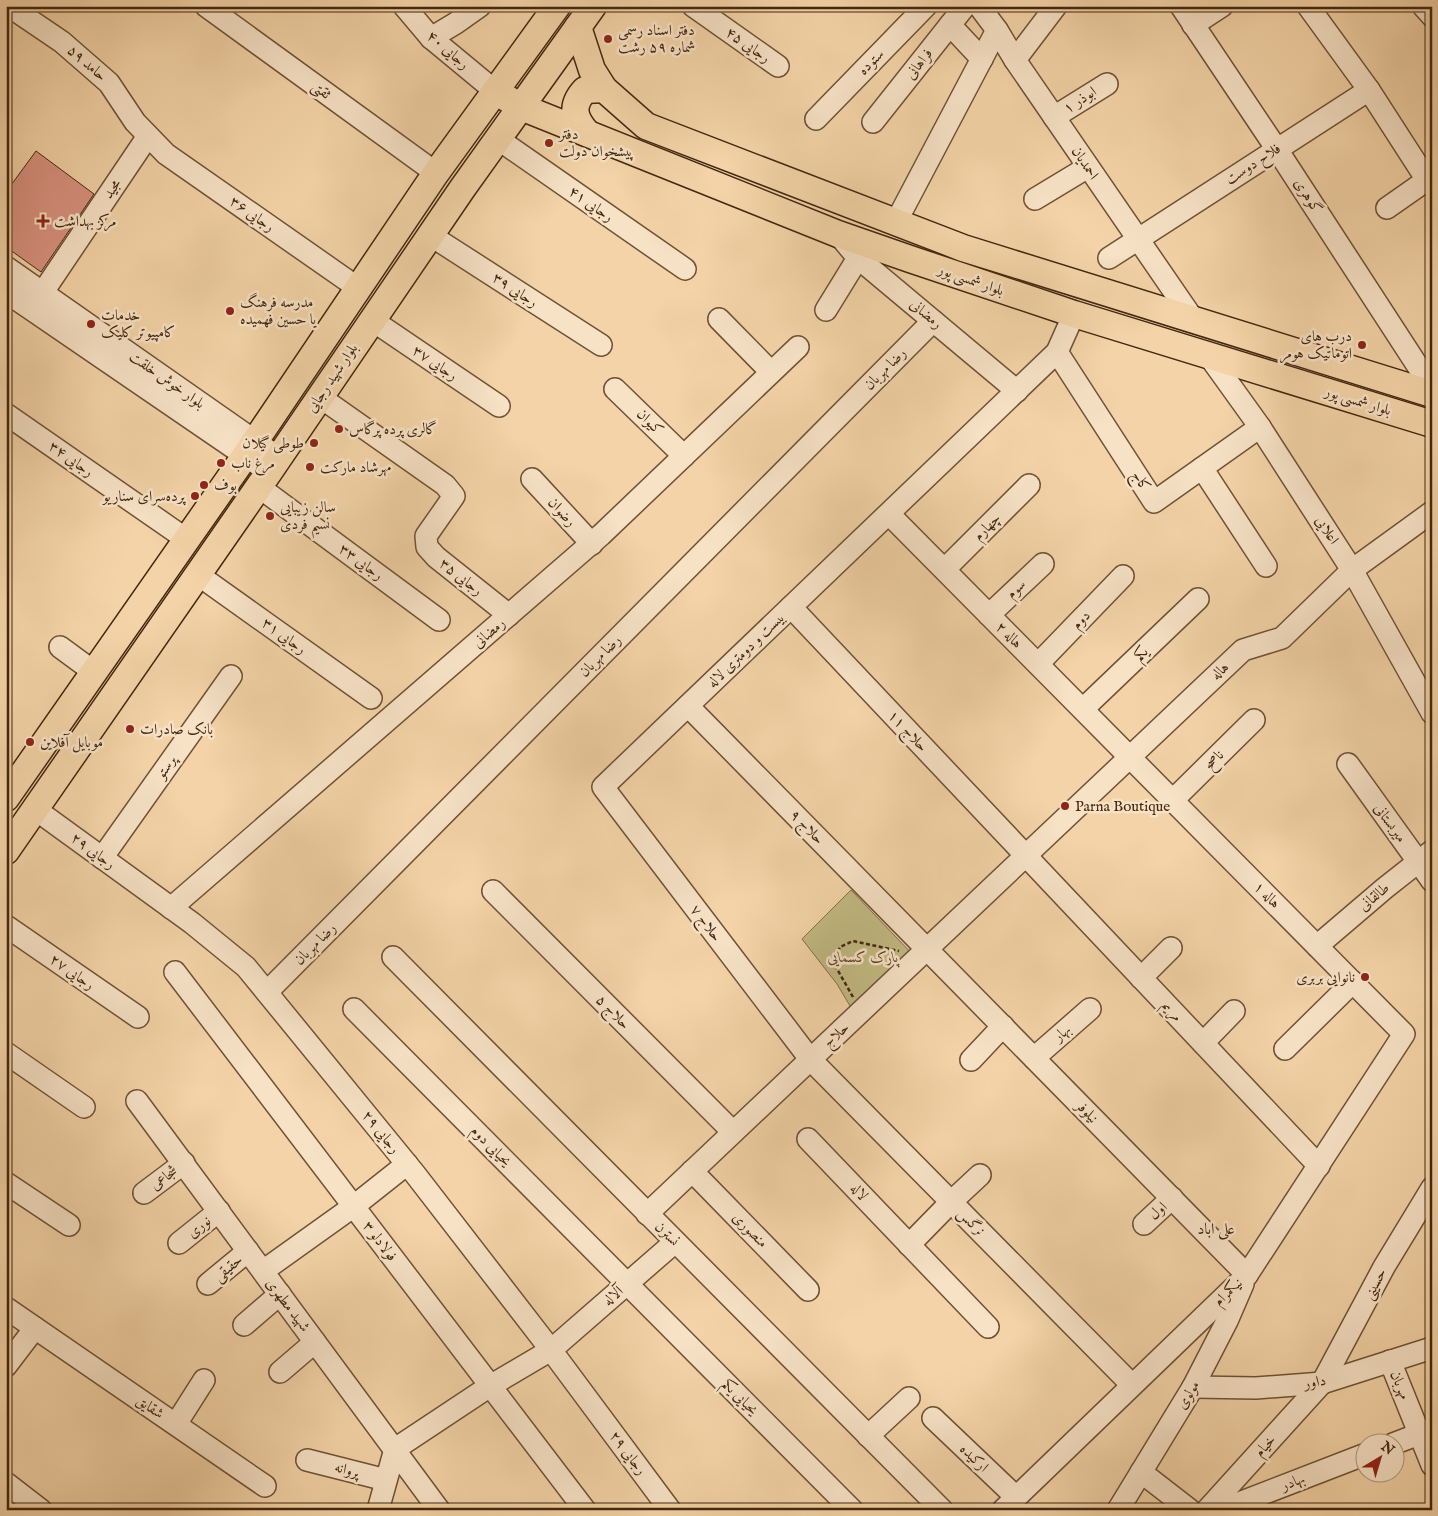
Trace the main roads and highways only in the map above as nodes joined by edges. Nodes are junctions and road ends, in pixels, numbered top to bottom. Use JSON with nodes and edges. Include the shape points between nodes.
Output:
{"nodes":[{"id":1,"x":557,"y":6,"type":"edge"},
{"id":2,"x":594,"y":6,"type":"edge"},
{"id":3,"x":578,"y":27,"type":"junction"},
{"id":4,"x":604,"y":89,"type":"junction"},
{"id":5,"x":495,"y":91,"type":"junction"},
{"id":6,"x":521,"y":107,"type":"junction"},
{"id":7,"x":587,"y":133,"type":"junction"},
{"id":8,"x":1432,"y":394,"type":"edge"},
{"id":9,"x":1432,"y":424,"type":"edge"},
{"id":10,"x":8,"y":793,"type":"edge"},
{"id":11,"x":6,"y":851,"type":"edge"}],
"edges":[{"from":1,"to":5,"type":"main road","name":"بلوار شهید رجایی"},
{"from":2,"to":3,"type":"main road","name":"بلوار شهید رجایی"},
{"from":3,"to":4,"type":"main road","name":"بلوار شمسی پور","via":[[592,70]]},
{"from":3,"to":6,"type":"main road","name":"بلوار شهید رجایی"},
{"from":4,"to":7,"type":"main road","via":[[585,90],[579,97],[574,110]]},
{"from":4,"to":8,"type":"main road","name":"بلوار شمسی پور","via":[[646,126],[963,248]]},
{"from":5,"to":6,"type":"main road","name":"بلوار شمسی پور"},
{"from":5,"to":10,"type":"main road","name":"بلوار شهید رجایی"},
{"from":6,"to":7,"type":"main road","name":"بلوار شمسی پور"},
{"from":6,"to":11,"type":"main road","name":"بلوار شهید رجایی"},
{"from":7,"to":9,"type":"main road","name":"بلوار شمسی پور","via":[[838,234],[1074,314]]}]}
